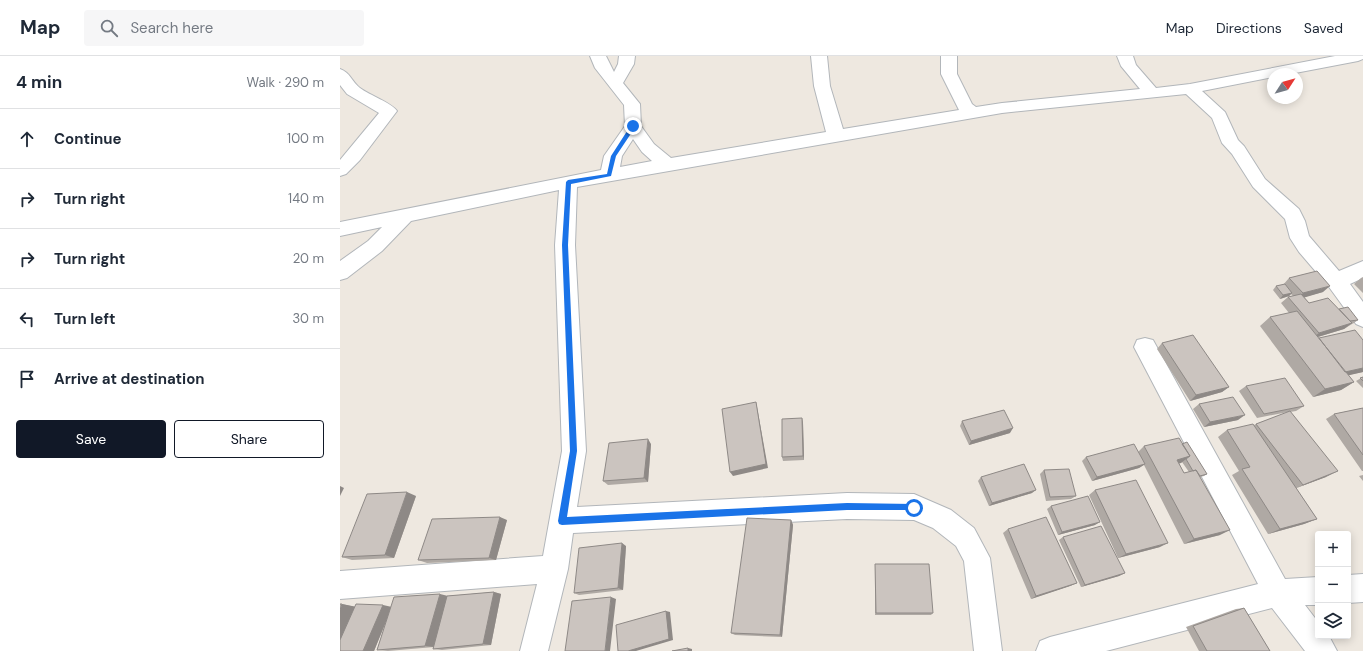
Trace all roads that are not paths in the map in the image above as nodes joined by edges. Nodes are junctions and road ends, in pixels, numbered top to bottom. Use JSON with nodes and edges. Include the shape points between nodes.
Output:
{"nodes":[{"id":1,"x":598,"y":56,"type":"edge"},
{"id":2,"x":627,"y":56,"type":"edge"},
{"id":3,"x":818,"y":56,"type":"edge"},
{"id":4,"x":949,"y":56,"type":"edge"},
{"id":5,"x":1125,"y":56,"type":"edge"},
{"id":6,"x":1358,"y":56,"type":"edge"},
{"id":7,"x":340,"y":74,"type":"edge"},
{"id":8,"x":615,"y":84,"type":"junction"},
{"id":9,"x":1190,"y":89,"type":"junction"},
{"id":10,"x":1152,"y":93,"type":"junction"},
{"id":11,"x":974,"y":113,"type":"junction"},
{"id":12,"x":633,"y":126,"type":"junction"},
{"id":13,"x":836,"y":136,"type":"junction"},
{"id":14,"x":667,"y":165,"type":"junction"},
{"id":15,"x":340,"y":170,"type":"edge"},
{"id":16,"x":609,"y":175,"type":"junction"},
{"id":17,"x":568,"y":182,"type":"junction"},
{"id":18,"x":406,"y":215,"type":"junction"},
{"id":19,"x":340,"y":229,"type":"edge"},
{"id":20,"x":1363,"y":269,"type":"edge"},
{"id":21,"x":340,"y":272,"type":"edge"},
{"id":22,"x":1336,"y":281,"type":"junction"},
{"id":23,"x":1363,"y":318,"type":"edge"},
{"id":24,"x":1145,"y":347,"type":"dead end"},
{"id":25,"x":562,"y":521,"type":"junction"},
{"id":26,"x":554,"y":569,"type":"junction"},
{"id":27,"x":340,"y":585,"type":"edge"},
{"id":28,"x":1363,"y":588,"type":"edge"},
{"id":29,"x":1351,"y":589,"type":"edge"},
{"id":30,"x":1315,"y":591,"type":"edge"},
{"id":31,"x":1278,"y":593,"type":"junction"},
{"id":32,"x":534,"y":651,"type":"edge"},
{"id":33,"x":988,"y":651,"type":"edge"},
{"id":34,"x":1050,"y":651,"type":"edge"},
{"id":35,"x":1323,"y":651,"type":"edge"}],
"edges":[{"from":1,"to":8,"type":"street"},
{"from":2,"to":8,"type":"street","via":[[626,64]]},
{"from":3,"to":13,"type":"street","via":[[822,86]]},
{"from":4,"to":11,"type":"street","via":[[949,74],[965,107]]},
{"from":5,"to":10,"type":"street","via":[[1129,66]]},
{"from":6,"to":9,"type":"street"},
{"from":7,"to":15,"type":"street","via":[[353,91],[389,111],[375,126],[360,150]]},
{"from":8,"to":12,"type":"street","via":[[632,104]]},
{"from":9,"to":10,"type":"street"},
{"from":9,"to":22,"type":"street","via":[[1219,116],[1231,143],[1259,183],[1292,214],[1300,238]]},
{"from":10,"to":11,"type":"street"},
{"from":11,"to":13,"type":"street"},
{"from":12,"to":14,"type":"street","via":[[648,148]]},
{"from":12,"to":16,"type":"street","via":[[614,156]]},
{"from":13,"to":14,"type":"street"},
{"from":14,"to":16,"type":"street"},
{"from":16,"to":17,"type":"street"},
{"from":17,"to":18,"type":"street"},
{"from":17,"to":25,"type":"street","via":[[565,245],[574,451]]},
{"from":18,"to":19,"type":"street"},
{"from":18,"to":21,"type":"street","via":[[375,246]]},
{"from":20,"to":22,"type":"street"},
{"from":22,"to":23,"type":"street"},
{"from":24,"to":31,"type":"street"},
{"from":25,"to":26,"type":"street"},
{"from":25,"to":33,"type":"street","via":[[847,506],[914,508],[942,519],[965,537],[977,558]]},
{"from":26,"to":27,"type":"street"},
{"from":26,"to":32,"type":"street"},
{"from":28,"to":29,"type":"street"},
{"from":30,"to":31,"type":"street"},
{"from":31,"to":34,"type":"street"},
{"from":31,"to":35,"type":"street"}]}
